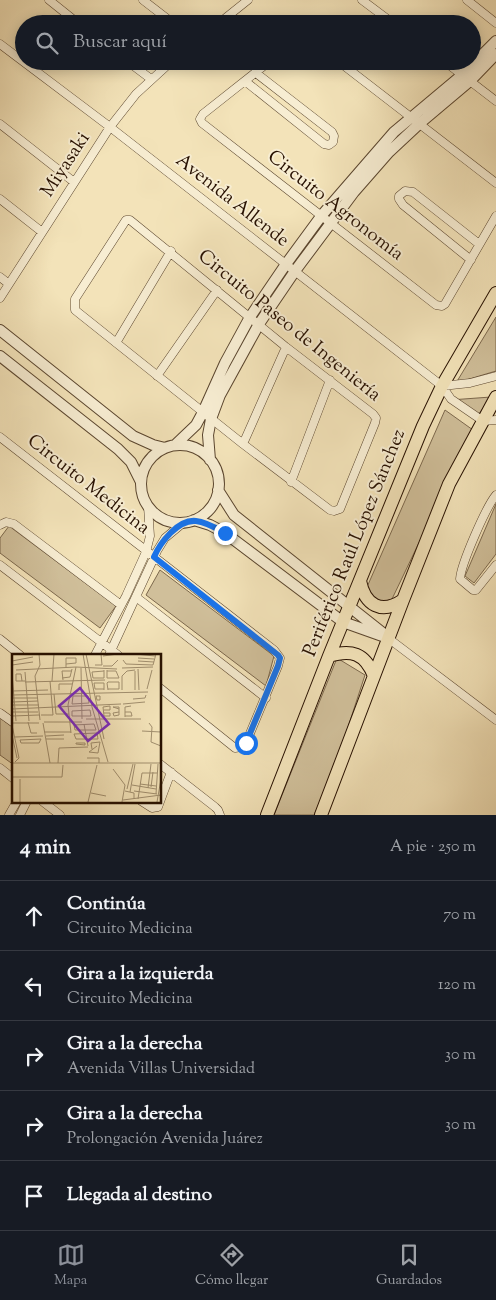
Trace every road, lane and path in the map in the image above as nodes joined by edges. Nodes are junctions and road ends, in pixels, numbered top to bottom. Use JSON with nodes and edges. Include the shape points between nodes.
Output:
{"nodes":[{"id":1,"x":49,"y":0,"type":"edge"},
{"id":2,"x":144,"y":0,"type":"edge"},
{"id":3,"x":362,"y":0,"type":"edge"},
{"id":4,"x":467,"y":0,"type":"edge"},
{"id":5,"x":243,"y":1,"type":"edge"},
{"id":6,"x":68,"y":15,"type":"edge"},
{"id":7,"x":163,"y":15,"type":"edge"},
{"id":8,"x":228,"y":15,"type":"edge"},
{"id":9,"x":382,"y":15,"type":"edge"},
{"id":10,"x":496,"y":23,"type":"edge"},
{"id":11,"x":496,"y":41,"type":"edge"},
{"id":12,"x":0,"y":44,"type":"edge"},
{"id":13,"x":496,"y":54,"type":"edge"},
{"id":14,"x":15,"y":55,"type":"edge"},
{"id":15,"x":481,"y":60,"type":"edge"},
{"id":16,"x":481,"y":66,"type":"edge"},
{"id":17,"x":34,"y":70,"type":"edge"},
{"id":18,"x":138,"y":70,"type":"edge"},
{"id":19,"x":161,"y":70,"type":"edge"},
{"id":20,"x":260,"y":70,"type":"edge"},
{"id":21,"x":350,"y":70,"type":"edge"},
{"id":22,"x":456,"y":70,"type":"edge"},
{"id":23,"x":472,"y":70,"type":"edge"},
{"id":24,"x":476,"y":70,"type":"edge"},
{"id":25,"x":256,"y":73,"type":"junction"},
{"id":26,"x":466,"y":78,"type":"junction"},
{"id":27,"x":150,"y":79,"type":"junction"},
{"id":28,"x":245,"y":81,"type":"junction"},
{"id":29,"x":496,"y":101,"type":"edge"},
{"id":30,"x":410,"y":117,"type":"junction"},
{"id":31,"x":0,"y":124,"type":"edge"},
{"id":32,"x":419,"y":124,"type":"junction"},
{"id":33,"x":110,"y":127,"type":"junction"},
{"id":34,"x":74,"y":182,"type":"junction"},
{"id":35,"x":496,"y":183,"type":"edge"},
{"id":36,"x":0,"y":199,"type":"edge"},
{"id":37,"x":322,"y":216,"type":"junction"},
{"id":38,"x":496,"y":216,"type":"edge"},
{"id":39,"x":331,"y":223,"type":"junction"},
{"id":40,"x":42,"y":232,"type":"junction"},
{"id":41,"x":479,"y":244,"type":"junction"},
{"id":42,"x":171,"y":251,"type":"junction"},
{"id":43,"x":471,"y":260,"type":"junction"},
{"id":44,"x":286,"y":264,"type":"junction"},
{"id":45,"x":295,"y":271,"type":"junction"},
{"id":46,"x":0,"y":277,"type":"edge"},
{"id":47,"x":9,"y":284,"type":"junction"},
{"id":48,"x":217,"y":290,"type":"junction"},
{"id":49,"x":496,"y":293,"type":"edge"},
{"id":50,"x":0,"y":298,"type":"edge"},
{"id":51,"x":250,"y":317,"type":"junction"},
{"id":52,"x":259,"y":324,"type":"junction"},
{"id":53,"x":0,"y":330,"type":"edge"},
{"id":54,"x":116,"y":343,"type":"junction"},
{"id":55,"x":286,"y":347,"type":"junction"},
{"id":56,"x":0,"y":356,"type":"edge"},
{"id":57,"x":157,"y":376,"type":"junction"},
{"id":58,"x":496,"y":376,"type":"edge"},
{"id":59,"x":330,"y":380,"type":"junction"},
{"id":60,"x":442,"y":386,"type":"junction"},
{"id":61,"x":496,"y":398,"type":"edge"},
{"id":62,"x":207,"y":416,"type":"junction"},
{"id":63,"x":496,"y":420,"type":"edge"},
{"id":64,"x":483,"y":421,"type":"junction"},
{"id":65,"x":0,"y":437,"type":"edge"},
{"id":66,"x":243,"y":444,"type":"junction"},
{"id":67,"x":170,"y":447,"type":"junction"},
{"id":68,"x":210,"y":460,"type":"junction"},
{"id":69,"x":141,"y":482,"type":"junction"},
{"id":70,"x":292,"y":482,"type":"junction"},
{"id":71,"x":218,"y":490,"type":"junction"},
{"id":72,"x":496,"y":495,"type":"edge"},
{"id":73,"x":148,"y":506,"type":"junction"},
{"id":74,"x":194,"y":520,"type":"junction"},
{"id":75,"x":183,"y":523,"type":"junction"},
{"id":76,"x":0,"y":524,"type":"edge"},
{"id":77,"x":146,"y":552,"type":"junction"},
{"id":78,"x":154,"y":557,"type":"junction"},
{"id":79,"x":0,"y":565,"type":"edge"},
{"id":80,"x":496,"y":565,"type":"edge"},
{"id":81,"x":360,"y":581,"type":"junction"},
{"id":82,"x":136,"y":596,"type":"junction"},
{"id":83,"x":403,"y":600,"type":"junction"},
{"id":84,"x":121,"y":605,"type":"junction"},
{"id":85,"x":350,"y":606,"type":"junction"},
{"id":86,"x":343,"y":622,"type":"junction"},
{"id":87,"x":388,"y":638,"type":"junction"},
{"id":88,"x":0,"y":639,"type":"edge"},
{"id":89,"x":101,"y":642,"type":"junction"},
{"id":90,"x":112,"y":653,"type":"edge"},
{"id":91,"x":19,"y":654,"type":"edge"},
{"id":92,"x":95,"y":654,"type":"edge"},
{"id":93,"x":329,"y":656,"type":"junction"},
{"id":94,"x":374,"y":676,"type":"junction"},
{"id":95,"x":161,"y":689,"type":"edge"},
{"id":96,"x":266,"y":698,"type":"junction"},
{"id":97,"x":0,"y":713,"type":"edge"},
{"id":98,"x":496,"y":720,"type":"edge"},
{"id":99,"x":12,"y":722,"type":"edge"},
{"id":100,"x":161,"y":765,"type":"edge"},
{"id":101,"x":0,"y":768,"type":"edge"},
{"id":102,"x":171,"y":772,"type":"junction"},
{"id":103,"x":12,"y":777,"type":"edge"},
{"id":104,"x":161,"y":799,"type":"edge"},
{"id":105,"x":16,"y":802,"type":"edge"},
{"id":106,"x":27,"y":802,"type":"edge"},
{"id":107,"x":43,"y":802,"type":"edge"},
{"id":108,"x":143,"y":802,"type":"edge"},
{"id":109,"x":160,"y":802,"type":"edge"},
{"id":110,"x":9,"y":815,"type":"edge"},
{"id":111,"x":20,"y":815,"type":"edge"},
{"id":112,"x":60,"y":815,"type":"edge"},
{"id":113,"x":220,"y":815,"type":"edge"},
{"id":114,"x":267,"y":815,"type":"edge"},
{"id":115,"x":321,"y":815,"type":"edge"}],
"edges":[{"from":1,"to":6,"type":"street"},
{"from":2,"to":7,"type":"street"},
{"from":3,"to":9,"type":"street"},
{"from":4,"to":10,"type":"street"},
{"from":5,"to":8,"type":"street"},
{"from":11,"to":15,"type":"street"},
{"from":12,"to":14,"type":"street","name":"Avenida Allende"},
{"from":13,"to":16,"type":"street"},
{"from":17,"to":33,"type":"street","name":"Avenida Allende"},
{"from":18,"to":27,"type":"street"},
{"from":19,"to":27,"type":"street","name":"Miyasaki"},
{"from":20,"to":25,"type":"street","name":"Circuito Agronomía"},
{"from":21,"to":30,"type":"street"},
{"from":22,"to":26,"type":"street"},
{"from":23,"to":26,"type":"street"},
{"from":24,"to":26,"type":"street"},
{"from":25,"to":28,"type":"street","name":"Circuito Agronomía"},
{"from":25,"to":28,"type":"street","via":[[332,132],[333,142],[324,144]]},
{"from":26,"to":29,"type":"street"},
{"from":26,"to":30,"type":"street"},
{"from":26,"to":32,"type":"street"},
{"from":27,"to":33,"type":"street","name":"Miyasaki"},
{"from":28,"to":37,"type":"street","name":"Circuito Agronomía","via":[[202,114],[202,123]]},
{"from":30,"to":32,"type":"street"},
{"from":30,"to":37,"type":"street","via":[[380,146]]},
{"from":31,"to":34,"type":"street"},
{"from":32,"to":35,"type":"street"},
{"from":32,"to":39,"type":"street","via":[[389,152]]},
{"from":33,"to":34,"type":"street","name":"Miyasaki"},
{"from":33,"to":44,"type":"street","name":"Avenida Allende"},
{"from":34,"to":40,"type":"street","name":"Miyasaki"},
{"from":36,"to":40,"type":"street"},
{"from":37,"to":39,"type":"street","name":"Circuito Agronomía"},
{"from":37,"to":44,"type":"street"},
{"from":38,"to":41,"type":"street","name":"Circuito Agronomía"},
{"from":39,"to":43,"type":"street","name":"Circuito Agronomía","via":[[438,306],[445,304]]},
{"from":39,"to":45,"type":"street"},
{"from":40,"to":47,"type":"street","name":"Miyasaki"},
{"from":41,"to":43,"type":"street","name":"Circuito Agronomía"},
{"from":41,"to":43,"type":"street","via":[[413,192],[405,191],[399,196],[403,205]]},
{"from":42,"to":48,"type":"street","name":"Circuito Paseo de Ingeniería"},
{"from":42,"to":54,"type":"street"},
{"from":42,"to":54,"type":"street","name":"Circuito Paseo de Ingeniería","via":[[126,220],[75,299],[75,310]]},
{"from":44,"to":45,"type":"street","name":"Avenida Allende"},
{"from":44,"to":51,"type":"street"},
{"from":45,"to":52,"type":"street"},
{"from":45,"to":60,"type":"street","name":"Avenida Allende"},
{"from":46,"to":47,"type":"street"},
{"from":47,"to":50,"type":"street","name":"Miyasaki"},
{"from":48,"to":51,"type":"street","name":"Circuito Paseo de Ingeniería"},
{"from":48,"to":57,"type":"street"},
{"from":49,"to":60,"type":"main road","name":"Periférico Raúl López Sánchez"},
{"from":51,"to":52,"type":"street","name":"Circuito Paseo de Ingeniería"},
{"from":51,"to":62,"type":"street","via":[[225,363]]},
{"from":52,"to":55,"type":"street","name":"Circuito Paseo de Ingeniería"},
{"from":52,"to":62,"type":"street"},
{"from":53,"to":67,"type":"street","via":[[133,436],[153,445]]},
{"from":54,"to":57,"type":"street","name":"Circuito Paseo de Ingeniería"},
{"from":55,"to":59,"type":"street","name":"Circuito Paseo de Ingeniería"},
{"from":55,"to":66,"type":"street"},
{"from":56,"to":69,"type":"street","via":[[118,449],[131,462]]},
{"from":57,"to":62,"type":"street","name":"Circuito Paseo de Ingeniería"},
{"from":58,"to":60,"type":"street"},
{"from":59,"to":70,"type":"street"},
{"from":59,"to":70,"type":"street","name":"Circuito Paseo de Ingeniería","via":[[373,414],[375,423],[340,509],[330,510]]},
{"from":60,"to":64,"type":"street","name":"Avenida Allende","via":[[451,399]]},
{"from":60,"to":81,"type":"main road","name":"Periférico Raúl López Sánchez"},
{"from":61,"to":64,"type":"main road"},
{"from":62,"to":66,"type":"street","name":"Circuito Paseo de Ingeniería"},
{"from":62,"to":67,"type":"street"},
{"from":62,"to":68,"type":"street"},
{"from":63,"to":64,"type":"street"},
{"from":64,"to":83,"type":"main road","via":[[449,484]]},
{"from":65,"to":77,"type":"street","name":"Circuito Medicina"},
{"from":66,"to":70,"type":"street","name":"Circuito Paseo de Ingeniería"},
{"from":67,"to":68,"type":"street","via":[[185,446]]},
{"from":67,"to":69,"type":"street","via":[[147,464]]},
{"from":68,"to":71,"type":"street","via":[[216,471]]},
{"from":69,"to":73,"type":"street"},
{"from":71,"to":74,"type":"street","via":[[210,508]]},
{"from":71,"to":85,"type":"street","via":[[234,515]]},
{"from":72,"to":80,"type":"street","via":[[482,518],[460,579],[476,590]]},
{"from":73,"to":75,"type":"street","via":[[163,519]]},
{"from":73,"to":77,"type":"street","via":[[150,536]]},
{"from":74,"to":75,"type":"street"},
{"from":74,"to":86,"type":"street","via":[[225,533]]},
{"from":75,"to":78,"type":"street","via":[[165,538]]},
{"from":76,"to":84,"type":"street","via":[[14,524]]},
{"from":77,"to":78,"type":"street","name":"Circuito Medicina"},
{"from":77,"to":84,"type":"street"},
{"from":78,"to":82,"type":"street"},
{"from":78,"to":96,"type":"street","name":"Circuito Medicina","via":[[278,655],[278,666]]},
{"from":79,"to":89,"type":"street"},
{"from":81,"to":83,"type":"main road","via":[[364,596],[375,606],[389,607]]},
{"from":81,"to":85,"type":"main road","name":"Periférico Raúl López Sánchez"},
{"from":82,"to":90,"type":"street"},
{"from":82,"to":96,"type":"street"},
{"from":83,"to":87,"type":"main road"},
{"from":84,"to":89,"type":"street"},
{"from":85,"to":86,"type":"main road","name":"Periférico Raúl López Sánchez"},
{"from":85,"to":87,"type":"street"},
{"from":86,"to":87,"type":"street"},
{"from":86,"to":93,"type":"main road","name":"Periférico Raúl López Sánchez"},
{"from":87,"to":94,"type":"main road"},
{"from":87,"to":98,"type":"street"},
{"from":88,"to":91,"type":"street"},
{"from":89,"to":90,"type":"street"},
{"from":89,"to":92,"type":"street"},
{"from":93,"to":94,"type":"main road","via":[[348,652],[357,654]]},
{"from":93,"to":114,"type":"main road","name":"Periférico Raúl López Sánchez"},
{"from":94,"to":115,"type":"main road"},
{"from":95,"to":96,"type":"street","name":"Circuito Medicina","via":[[235,748],[246,743]]},
{"from":97,"to":99,"type":"street"},
{"from":100,"to":102,"type":"street"},
{"from":101,"to":103,"type":"street"},
{"from":102,"to":104,"type":"street"},
{"from":102,"to":113,"type":"street","via":[[215,807]]},
{"from":105,"to":110,"type":"street"},
{"from":106,"to":111,"type":"street"},
{"from":107,"to":112,"type":"street"},
{"from":108,"to":109,"type":"street","via":[[152,808],[158,807]]}]}
